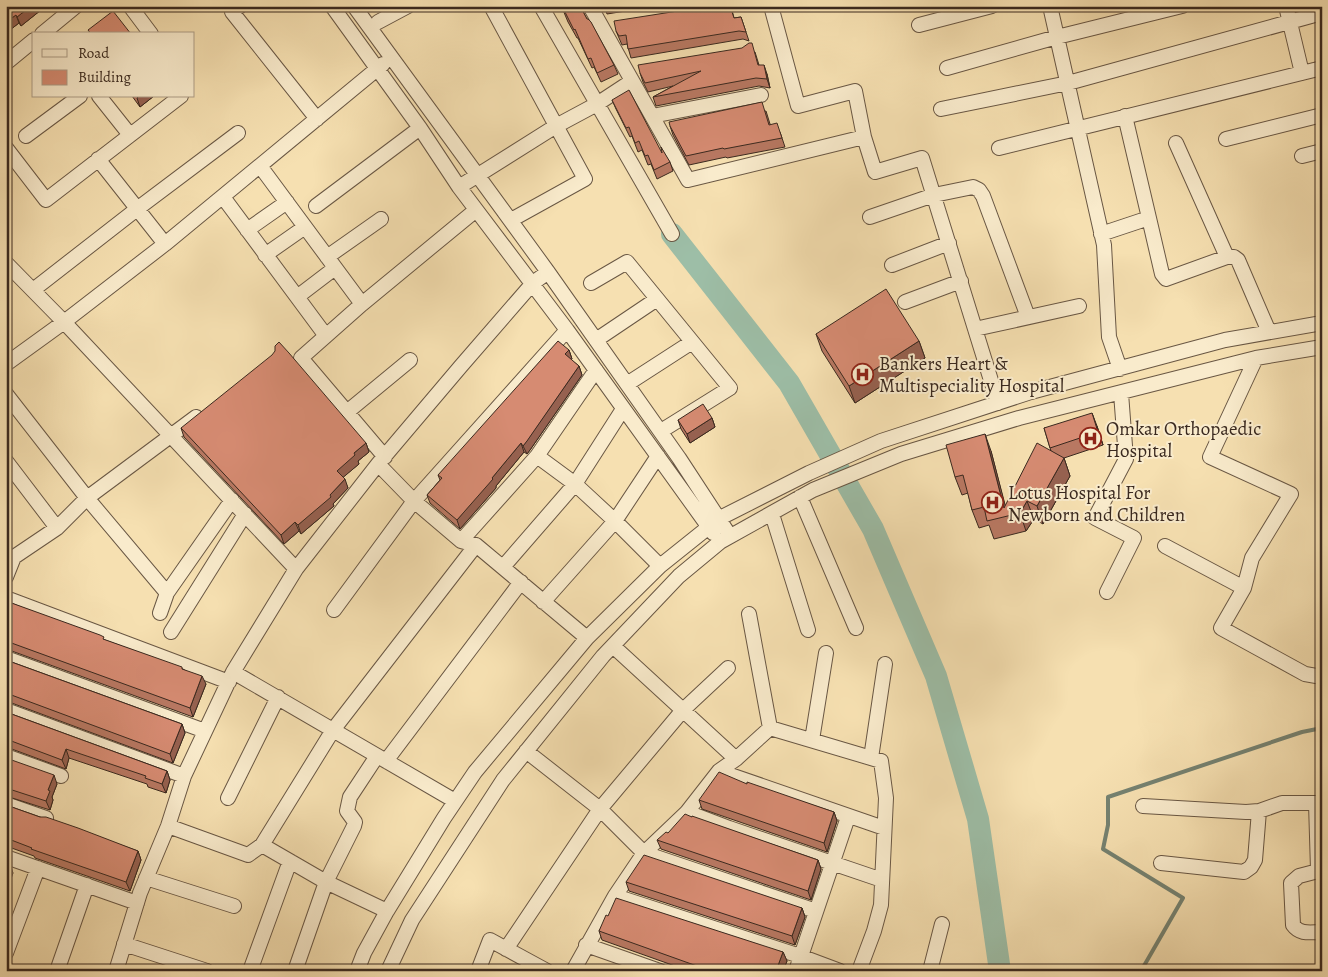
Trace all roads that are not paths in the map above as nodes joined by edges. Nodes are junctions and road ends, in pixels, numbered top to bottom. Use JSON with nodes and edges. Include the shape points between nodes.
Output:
{"nodes":[{"id":1,"x":76,"y":6,"type":"edge"},
{"id":2,"x":130,"y":6,"type":"edge"},
{"id":3,"x":240,"y":6,"type":"edge"},
{"id":4,"x":332,"y":6,"type":"edge"},
{"id":5,"x":354,"y":6,"type":"edge"},
{"id":6,"x":408,"y":6,"type":"edge"},
{"id":7,"x":491,"y":6,"type":"edge"},
{"id":8,"x":541,"y":6,"type":"edge"},
{"id":9,"x":590,"y":6,"type":"edge"},
{"id":10,"x":771,"y":6,"type":"edge"},
{"id":11,"x":992,"y":6,"type":"edge"},
{"id":12,"x":1182,"y":6,"type":"edge"},
{"id":13,"x":1286,"y":6,"type":"edge"},
{"id":14,"x":1053,"y":7,"type":"edge"},
{"id":15,"x":61,"y":11,"type":"edge"},
{"id":16,"x":1322,"y":13,"type":"edge"},
{"id":17,"x":618,"y":21,"type":"edge"},
{"id":18,"x":378,"y":22,"type":"dead end"},
{"id":19,"x":1289,"y":22,"type":"junction"},
{"id":20,"x":599,"y":24,"type":"junction"},
{"id":21,"x":920,"y":25,"type":"dead end"},
{"id":22,"x":47,"y":32,"type":"edge"},
{"id":23,"x":150,"y":32,"type":"edge"},
{"id":24,"x":1057,"y":38,"type":"junction"},
{"id":25,"x":32,"y":42,"type":"edge"},
{"id":26,"x":392,"y":58,"type":"junction"},
{"id":27,"x":6,"y":62,"type":"edge"},
{"id":28,"x":643,"y":65,"type":"edge"},
{"id":29,"x":625,"y":68,"type":"junction"},
{"id":30,"x":946,"y":68,"type":"dead end"},
{"id":31,"x":1322,"y":68,"type":"edge"},
{"id":32,"x":377,"y":69,"type":"junction"},
{"id":33,"x":1302,"y":73,"type":"junction"},
{"id":34,"x":632,"y":81,"type":"junction"},
{"id":35,"x":1068,"y":83,"type":"junction"},
{"id":36,"x":761,"y":95,"type":"dead end"},
{"id":37,"x":77,"y":98,"type":"edge"},
{"id":38,"x":101,"y":98,"type":"edge"},
{"id":39,"x":178,"y":98,"type":"edge"},
{"id":40,"x":597,"y":104,"type":"junction"},
{"id":41,"x":941,"y":109,"type":"dead end"},
{"id":42,"x":1322,"y":115,"type":"edge"},
{"id":43,"x":652,"y":116,"type":"junction"},
{"id":44,"x":1125,"y":116,"type":"junction"},
{"id":45,"x":317,"y":119,"type":"junction"},
{"id":46,"x":556,"y":126,"type":"junction"},
{"id":47,"x":1078,"y":127,"type":"junction"},
{"id":48,"x":420,"y":128,"type":"junction"},
{"id":49,"x":238,"y":133,"type":"dead end"},
{"id":50,"x":26,"y":136,"type":"dead end"},
{"id":51,"x":130,"y":136,"type":"junction"},
{"id":52,"x":864,"y":137,"type":"junction"},
{"id":53,"x":1226,"y":139,"type":"dead end"},
{"id":54,"x":1176,"y":143,"type":"dead end"},
{"id":55,"x":6,"y":148,"type":"edge"},
{"id":56,"x":999,"y":148,"type":"dead end"},
{"id":57,"x":1322,"y":151,"type":"edge"},
{"id":58,"x":1302,"y":156,"type":"dead end"},
{"id":59,"x":98,"y":160,"type":"junction"},
{"id":60,"x":260,"y":166,"type":"junction"},
{"id":61,"x":478,"y":175,"type":"junction"},
{"id":62,"x":459,"y":187,"type":"junction"},
{"id":63,"x":934,"y":195,"type":"junction"},
{"id":64,"x":223,"y":197,"type":"junction"},
{"id":65,"x":287,"y":202,"type":"junction"},
{"id":66,"x":316,"y":206,"type":"dead end"},
{"id":67,"x":137,"y":209,"type":"junction"},
{"id":68,"x":476,"y":210,"type":"junction"},
{"id":69,"x":870,"y":217,"type":"dead end"},
{"id":70,"x":1149,"y":218,"type":"junction"},
{"id":71,"x":381,"y":219,"type":"dead end"},
{"id":72,"x":511,"y":220,"type":"junction"},
{"id":73,"x":305,"y":227,"type":"junction"},
{"id":74,"x":247,"y":230,"type":"junction"},
{"id":75,"x":672,"y":234,"type":"dead end"},
{"id":76,"x":1102,"y":234,"type":"junction"},
{"id":77,"x":949,"y":243,"type":"junction"},
{"id":78,"x":164,"y":244,"type":"junction"},
{"id":79,"x":266,"y":255,"type":"junction"},
{"id":80,"x":1227,"y":257,"type":"junction"},
{"id":81,"x":331,"y":262,"type":"junction"},
{"id":82,"x":6,"y":263,"type":"edge"},
{"id":83,"x":892,"y":265,"type":"dead end"},
{"id":84,"x":548,"y":272,"type":"junction"},
{"id":85,"x":961,"y":281,"type":"junction"},
{"id":86,"x":533,"y":283,"type":"junction"},
{"id":87,"x":591,"y":284,"type":"dead end"},
{"id":88,"x":34,"y":290,"type":"junction"},
{"id":89,"x":297,"y":297,"type":"junction"},
{"id":90,"x":657,"y":299,"type":"junction"},
{"id":91,"x":905,"y":302,"type":"dead end"},
{"id":92,"x":362,"y":304,"type":"junction"},
{"id":93,"x":1079,"y":306,"type":"dead end"},
{"id":94,"x":1028,"y":317,"type":"junction"},
{"id":95,"x":64,"y":322,"type":"junction"},
{"id":96,"x":1322,"y":323,"type":"edge"},
{"id":97,"x":976,"y":329,"type":"junction"},
{"id":98,"x":567,"y":330,"type":"junction"},
{"id":99,"x":1269,"y":332,"type":"junction"},
{"id":100,"x":326,"y":336,"type":"junction"},
{"id":101,"x":596,"y":340,"type":"junction"},
{"id":102,"x":692,"y":342,"type":"junction"},
{"id":103,"x":1322,"y":347,"type":"edge"},
{"id":104,"x":1256,"y":358,"type":"junction"},
{"id":105,"x":410,"y":360,"type":"dead end"},
{"id":106,"x":6,"y":364,"type":"edge"},
{"id":107,"x":1120,"y":368,"type":"junction"},
{"id":108,"x":596,"y":370,"type":"junction"},
{"id":109,"x":627,"y":384,"type":"junction"},
{"id":110,"x":1121,"y":393,"type":"junction"},
{"id":111,"x":6,"y":394,"type":"edge"},
{"id":112,"x":998,"y":403,"type":"junction"},
{"id":113,"x":210,"y":406,"type":"edge"},
{"id":114,"x":624,"y":409,"type":"junction"},
{"id":115,"x":347,"y":412,"type":"junction"},
{"id":116,"x":660,"y":431,"type":"junction"},
{"id":117,"x":172,"y":436,"type":"junction"},
{"id":118,"x":537,"y":456,"type":"junction"},
{"id":119,"x":658,"y":456,"type":"junction"},
{"id":120,"x":382,"y":460,"type":"junction"},
{"id":121,"x":6,"y":461,"type":"edge"},
{"id":122,"x":575,"y":484,"type":"junction"},
{"id":123,"x":800,"y":497,"type":"junction"},
{"id":124,"x":87,"y":498,"type":"junction"},
{"id":125,"x":232,"y":500,"type":"junction"},
{"id":126,"x":414,"y":501,"type":"junction"},
{"id":127,"x":245,"y":514,"type":"junction"},
{"id":128,"x":772,"y":514,"type":"junction"},
{"id":129,"x":616,"y":521,"type":"junction"},
{"id":130,"x":714,"y":522,"type":"junction"},
{"id":131,"x":56,"y":528,"type":"junction"},
{"id":132,"x":725,"y":539,"type":"junction"},
{"id":133,"x":461,"y":541,"type":"junction"},
{"id":134,"x":476,"y":545,"type":"junction"},
{"id":135,"x":1165,"y":546,"type":"dead end"},
{"id":136,"x":9,"y":555,"type":"edge"},
{"id":137,"x":660,"y":566,"type":"junction"},
{"id":138,"x":503,"y":567,"type":"junction"},
{"id":139,"x":296,"y":569,"type":"junction"},
{"id":140,"x":6,"y":577,"type":"edge"},
{"id":141,"x":521,"y":582,"type":"junction"},
{"id":142,"x":1244,"y":588,"type":"junction"},
{"id":143,"x":1107,"y":592,"type":"dead end"},
{"id":144,"x":167,"y":593,"type":"junction"},
{"id":145,"x":6,"y":598,"type":"edge"},
{"id":146,"x":543,"y":602,"type":"junction"},
{"id":147,"x":334,"y":610,"type":"dead end"},
{"id":148,"x":160,"y":613,"type":"dead end"},
{"id":149,"x":749,"y":614,"type":"dead end"},
{"id":150,"x":856,"y":628,"type":"dead end"},
{"id":151,"x":808,"y":630,"type":"dead end"},
{"id":152,"x":171,"y":632,"type":"dead end"},
{"id":153,"x":587,"y":638,"type":"junction"},
{"id":154,"x":613,"y":646,"type":"junction"},
{"id":155,"x":826,"y":653,"type":"dead end"},
{"id":156,"x":6,"y":658,"type":"edge"},
{"id":157,"x":885,"y":664,"type":"dead end"},
{"id":158,"x":728,"y":668,"type":"dead end"},
{"id":159,"x":231,"y":677,"type":"junction"},
{"id":160,"x":1322,"y":678,"type":"edge"},
{"id":161,"x":278,"y":697,"type":"junction"},
{"id":162,"x":6,"y":710,"type":"edge"},
{"id":163,"x":683,"y":710,"type":"junction"},
{"id":164,"x":770,"y":728,"type":"junction"},
{"id":165,"x":333,"y":730,"type":"junction"},
{"id":166,"x":205,"y":731,"type":"junction"},
{"id":167,"x":812,"y":740,"type":"junction"},
{"id":168,"x":526,"y":751,"type":"junction"},
{"id":169,"x":6,"y":756,"type":"edge"},
{"id":170,"x":871,"y":758,"type":"junction"},
{"id":171,"x":381,"y":759,"type":"junction"},
{"id":172,"x":736,"y":759,"type":"junction"},
{"id":173,"x":719,"y":771,"type":"junction"},
{"id":174,"x":61,"y":776,"type":"dead end"},
{"id":175,"x":184,"y":776,"type":"junction"},
{"id":176,"x":228,"y":798,"type":"dead end"},
{"id":177,"x":455,"y":801,"type":"junction"},
{"id":178,"x":1319,"y":802,"type":"edge"},
{"id":179,"x":6,"y":804,"type":"edge"},
{"id":180,"x":1143,"y":806,"type":"dead end"},
{"id":181,"x":600,"y":809,"type":"junction"},
{"id":182,"x":1259,"y":811,"type":"junction"},
{"id":183,"x":686,"y":812,"type":"junction"},
{"id":184,"x":848,"y":817,"type":"junction"},
{"id":185,"x":46,"y":818,"type":"edge"},
{"id":186,"x":168,"y":826,"type":"junction"},
{"id":187,"x":884,"y":828,"type":"junction"},
{"id":188,"x":262,"y":845,"type":"junction"},
{"id":189,"x":644,"y":853,"type":"junction"},
{"id":190,"x":6,"y":857,"type":"edge"},
{"id":191,"x":290,"y":861,"type":"junction"},
{"id":192,"x":832,"y":863,"type":"junction"},
{"id":193,"x":1161,"y":863,"type":"dead end"},
{"id":194,"x":38,"y":868,"type":"junction"},
{"id":195,"x":1320,"y":870,"type":"edge"},
{"id":196,"x":146,"y":878,"type":"junction"},
{"id":197,"x":882,"y":880,"type":"junction"},
{"id":198,"x":326,"y":882,"type":"junction"},
{"id":199,"x":87,"y":885,"type":"junction"},
{"id":200,"x":616,"y":896,"type":"junction"},
{"id":201,"x":137,"y":903,"type":"junction"},
{"id":202,"x":234,"y":906,"type":"dead end"},
{"id":203,"x":387,"y":911,"type":"junction"},
{"id":204,"x":816,"y":911,"type":"junction"},
{"id":205,"x":942,"y":924,"type":"dead end"},
{"id":206,"x":1322,"y":932,"type":"edge"},
{"id":207,"x":124,"y":944,"type":"junction"},
{"id":208,"x":586,"y":945,"type":"junction"},
{"id":209,"x":506,"y":949,"type":"junction"},
{"id":210,"x":6,"y":953,"type":"edge"},
{"id":211,"x":800,"y":956,"type":"junction"},
{"id":212,"x":631,"y":966,"type":"edge"},
{"id":213,"x":207,"y":970,"type":"edge"},
{"id":214,"x":57,"y":971,"type":"edge"},
{"id":215,"x":116,"y":971,"type":"edge"},
{"id":216,"x":250,"y":971,"type":"edge"},
{"id":217,"x":295,"y":971,"type":"edge"},
{"id":218,"x":356,"y":971,"type":"edge"},
{"id":219,"x":388,"y":971,"type":"edge"},
{"id":220,"x":478,"y":971,"type":"edge"},
{"id":221,"x":547,"y":971,"type":"edge"},
{"id":222,"x":573,"y":971,"type":"edge"},
{"id":223,"x":660,"y":971,"type":"edge"},
{"id":224,"x":796,"y":971,"type":"edge"},
{"id":225,"x":840,"y":971,"type":"edge"},
{"id":226,"x":858,"y":971,"type":"edge"},
{"id":227,"x":930,"y":971,"type":"edge"}],
"edges":[{"from":1,"to":15,"type":"street"},
{"from":2,"to":23,"type":"street"},
{"from":3,"to":45,"type":"street","via":[[232,12]]},
{"from":4,"to":32,"type":"street"},
{"from":5,"to":26,"type":"street"},
{"from":6,"to":18,"type":"street"},
{"from":7,"to":46,"type":"street"},
{"from":8,"to":40,"type":"street"},
{"from":9,"to":20,"type":"street"},
{"from":10,"to":52,"type":"street","via":[[798,106],[855,90]]},
{"from":11,"to":21,"type":"street"},
{"from":12,"to":24,"type":"street"},
{"from":13,"to":19,"type":"street"},
{"from":14,"to":24,"type":"street"},
{"from":15,"to":22,"type":"street"},
{"from":16,"to":19,"type":"street"},
{"from":17,"to":20,"type":"street"},
{"from":19,"to":33,"type":"street"},
{"from":19,"to":35,"type":"street"},
{"from":20,"to":29,"type":"street"},
{"from":24,"to":30,"type":"street"},
{"from":24,"to":35,"type":"street"},
{"from":25,"to":27,"type":"street"},
{"from":26,"to":32,"type":"street"},
{"from":26,"to":61,"type":"street"},
{"from":28,"to":29,"type":"street"},
{"from":29,"to":34,"type":"street"},
{"from":31,"to":33,"type":"street"},
{"from":32,"to":45,"type":"street"},
{"from":32,"to":48,"type":"street"},
{"from":33,"to":44,"type":"street"},
{"from":34,"to":40,"type":"street"},
{"from":34,"to":43,"type":"street"},
{"from":35,"to":41,"type":"street"},
{"from":35,"to":47,"type":"street"},
{"from":36,"to":43,"type":"street"},
{"from":37,"to":50,"type":"street"},
{"from":38,"to":51,"type":"street"},
{"from":39,"to":51,"type":"street"},
{"from":40,"to":46,"type":"street"},
{"from":40,"to":75,"type":"street"},
{"from":42,"to":53,"type":"street"},
{"from":43,"to":52,"type":"street","via":[[688,180]]},
{"from":44,"to":47,"type":"street"},
{"from":44,"to":70,"type":"street"},
{"from":45,"to":60,"type":"street"},
{"from":46,"to":61,"type":"street"},
{"from":46,"to":72,"type":"street","via":[[584,179]]},
{"from":47,"to":56,"type":"street"},
{"from":47,"to":76,"type":"street"},
{"from":48,"to":62,"type":"street"},
{"from":48,"to":66,"type":"street"},
{"from":49,"to":67,"type":"street"},
{"from":51,"to":59,"type":"street"},
{"from":52,"to":63,"type":"street","via":[[875,172],[922,158]]},
{"from":54,"to":80,"type":"street"},
{"from":55,"to":59,"type":"street","via":[[46,200]]},
{"from":57,"to":58,"type":"street"},
{"from":59,"to":67,"type":"street"},
{"from":60,"to":64,"type":"street"},
{"from":60,"to":65,"type":"street"},
{"from":61,"to":62,"type":"street"},
{"from":61,"to":72,"type":"street"},
{"from":62,"to":68,"type":"street"},
{"from":63,"to":69,"type":"street"},
{"from":63,"to":77,"type":"street"},
{"from":63,"to":94,"type":"street","via":[[973,187],[979,190]]},
{"from":64,"to":74,"type":"street"},
{"from":64,"to":78,"type":"street"},
{"from":65,"to":73,"type":"street"},
{"from":65,"to":74,"type":"street"},
{"from":67,"to":78,"type":"street"},
{"from":67,"to":88,"type":"street"},
{"from":68,"to":86,"type":"street"},
{"from":68,"to":92,"type":"street"},
{"from":70,"to":76,"type":"street"},
{"from":70,"to":80,"type":"street","via":[[1162,274],[1166,279]]},
{"from":71,"to":81,"type":"street"},
{"from":72,"to":84,"type":"street"},
{"from":73,"to":79,"type":"street"},
{"from":73,"to":81,"type":"street"},
{"from":74,"to":79,"type":"street"},
{"from":76,"to":107,"type":"street","via":[[1109,337]]},
{"from":77,"to":83,"type":"street"},
{"from":77,"to":85,"type":"street"},
{"from":78,"to":95,"type":"street"},
{"from":79,"to":89,"type":"street"},
{"from":80,"to":99,"type":"street","via":[[1238,260]]},
{"from":81,"to":89,"type":"street"},
{"from":81,"to":92,"type":"street"},
{"from":82,"to":88,"type":"street"},
{"from":84,"to":86,"type":"street"},
{"from":84,"to":101,"type":"street"},
{"from":85,"to":91,"type":"street"},
{"from":85,"to":97,"type":"street"},
{"from":86,"to":98,"type":"street"},
{"from":86,"to":120,"type":"street"},
{"from":87,"to":90,"type":"street","via":[[627,262]]},
{"from":88,"to":95,"type":"street"},
{"from":89,"to":100,"type":"street"},
{"from":90,"to":101,"type":"street"},
{"from":90,"to":102,"type":"street"},
{"from":92,"to":100,"type":"street"},
{"from":93,"to":94,"type":"street"},
{"from":94,"to":97,"type":"street"},
{"from":95,"to":106,"type":"street"},
{"from":95,"to":117,"type":"street"},
{"from":96,"to":99,"type":"street"},
{"from":97,"to":112,"type":"street"},
{"from":98,"to":108,"type":"street"},
{"from":98,"to":126,"type":"street"},
{"from":99,"to":107,"type":"street","via":[[1225,340]]},
{"from":100,"to":115,"type":"street","via":[[301,358]]},
{"from":101,"to":109,"type":"street"},
{"from":102,"to":109,"type":"street"},
{"from":102,"to":116,"type":"street","via":[[730,388]]},
{"from":103,"to":104,"type":"street"},
{"from":104,"to":110,"type":"street"},
{"from":104,"to":142,"type":"street","via":[[1210,458],[1290,494],[1252,558]]},
{"from":105,"to":115,"type":"street"},
{"from":107,"to":112,"type":"street"},
{"from":108,"to":114,"type":"street"},
{"from":108,"to":118,"type":"street"},
{"from":109,"to":116,"type":"street"},
{"from":110,"to":123,"type":"street","via":[[1019,418],[901,454]]},
{"from":110,"to":143,"type":"street","via":[[1126,458],[1095,518],[1134,538]]},
{"from":111,"to":124,"type":"street"},
{"from":112,"to":130,"type":"street","via":[[881,441]]},
{"from":113,"to":117,"type":"street"},
{"from":114,"to":119,"type":"street"},
{"from":114,"to":122,"type":"street"},
{"from":115,"to":120,"type":"street"},
{"from":116,"to":130,"type":"street"},
{"from":117,"to":124,"type":"street"},
{"from":117,"to":125,"type":"street"},
{"from":118,"to":122,"type":"street"},
{"from":118,"to":133,"type":"street"},
{"from":119,"to":129,"type":"street"},
{"from":119,"to":130,"type":"street"},
{"from":120,"to":126,"type":"street"},
{"from":120,"to":139,"type":"street"},
{"from":121,"to":131,"type":"street"},
{"from":122,"to":129,"type":"street"},
{"from":122,"to":138,"type":"street"},
{"from":123,"to":128,"type":"street"},
{"from":123,"to":150,"type":"street"},
{"from":124,"to":131,"type":"street"},
{"from":124,"to":144,"type":"street"},
{"from":125,"to":127,"type":"street"},
{"from":125,"to":144,"type":"street"},
{"from":126,"to":133,"type":"street"},
{"from":126,"to":147,"type":"street"},
{"from":127,"to":139,"type":"street"},
{"from":127,"to":152,"type":"street"},
{"from":128,"to":132,"type":"street"},
{"from":128,"to":151,"type":"street"},
{"from":129,"to":137,"type":"street"},
{"from":129,"to":146,"type":"street"},
{"from":130,"to":132,"type":"street"},
{"from":130,"to":137,"type":"street"},
{"from":131,"to":136,"type":"street"},
{"from":132,"to":154,"type":"street","via":[[679,576]]},
{"from":133,"to":134,"type":"street"},
{"from":134,"to":138,"type":"street"},
{"from":134,"to":165,"type":"street"},
{"from":135,"to":142,"type":"street"},
{"from":136,"to":140,"type":"street"},
{"from":137,"to":153,"type":"street"},
{"from":138,"to":141,"type":"street"},
{"from":139,"to":159,"type":"street"},
{"from":141,"to":146,"type":"street"},
{"from":141,"to":171,"type":"street"},
{"from":142,"to":160,"type":"street","via":[[1221,628],[1305,674]]},
{"from":144,"to":148,"type":"street"},
{"from":145,"to":159,"type":"street"},
{"from":146,"to":153,"type":"street"},
{"from":149,"to":164,"type":"street"},
{"from":153,"to":177,"type":"street"},
{"from":154,"to":163,"type":"street"},
{"from":154,"to":168,"type":"street"},
{"from":155,"to":167,"type":"street"},
{"from":156,"to":166,"type":"street"},
{"from":157,"to":170,"type":"street"},
{"from":158,"to":163,"type":"street"},
{"from":159,"to":161,"type":"street"},
{"from":159,"to":166,"type":"street"},
{"from":161,"to":165,"type":"street"},
{"from":161,"to":176,"type":"street"},
{"from":162,"to":175,"type":"street"},
{"from":163,"to":172,"type":"street"},
{"from":163,"to":181,"type":"street"},
{"from":164,"to":167,"type":"street"},
{"from":164,"to":172,"type":"street"},
{"from":165,"to":171,"type":"street"},
{"from":165,"to":188,"type":"street"},
{"from":166,"to":175,"type":"street"},
{"from":167,"to":170,"type":"street"},
{"from":168,"to":181,"type":"street"},
{"from":168,"to":219,"type":"street","via":[[503,780],[412,920]]},
{"from":169,"to":174,"type":"street"},
{"from":170,"to":187,"type":"street","via":[[881,761],[886,798]]},
{"from":171,"to":177,"type":"street"},
{"from":171,"to":198,"type":"street","via":[[350,797],[347,811],[355,822],[354,826]]},
{"from":172,"to":173,"type":"street"},
{"from":173,"to":183,"type":"street"},
{"from":173,"to":184,"type":"street"},
{"from":175,"to":186,"type":"street"},
{"from":177,"to":203,"type":"street"},
{"from":178,"to":182,"type":"street","via":[[1282,802]]},
{"from":178,"to":195,"type":"street"},
{"from":179,"to":185,"type":"street"},
{"from":180,"to":182,"type":"street"},
{"from":181,"to":189,"type":"street"},
{"from":181,"to":209,"type":"street"},
{"from":182,"to":193,"type":"street","via":[[1255,860],[1252,867],[1244,872]]},
{"from":183,"to":189,"type":"street"},
{"from":183,"to":192,"type":"street"},
{"from":184,"to":187,"type":"street"},
{"from":184,"to":192,"type":"street"},
{"from":186,"to":188,"type":"street","via":[[248,855]]},
{"from":186,"to":196,"type":"street"},
{"from":187,"to":197,"type":"street"},
{"from":188,"to":191,"type":"street"},
{"from":189,"to":200,"type":"street"},
{"from":189,"to":204,"type":"street"},
{"from":190,"to":194,"type":"street"},
{"from":191,"to":198,"type":"street"},
{"from":191,"to":216,"type":"street"},
{"from":192,"to":197,"type":"street"},
{"from":192,"to":204,"type":"street"},
{"from":194,"to":199,"type":"street"},
{"from":194,"to":210,"type":"street"},
{"from":195,"to":206,"type":"street","via":[[1299,876],[1291,883],[1293,925],[1303,932]]},
{"from":196,"to":201,"type":"street"},
{"from":196,"to":202,"type":"street"},
{"from":197,"to":226,"type":"street","via":[[881,904],[874,931]]},
{"from":198,"to":203,"type":"street"},
{"from":198,"to":217,"type":"street"},
{"from":199,"to":201,"type":"street"},
{"from":199,"to":214,"type":"street"},
{"from":200,"to":208,"type":"street"},
{"from":200,"to":211,"type":"street"},
{"from":201,"to":207,"type":"street"},
{"from":203,"to":218,"type":"street"},
{"from":204,"to":211,"type":"street"},
{"from":205,"to":227,"type":"street"},
{"from":207,"to":213,"type":"street"},
{"from":207,"to":215,"type":"street"},
{"from":208,"to":212,"type":"street"},
{"from":208,"to":222,"type":"street"},
{"from":209,"to":220,"type":"street","via":[[490,940]]},
{"from":209,"to":221,"type":"street"},
{"from":211,"to":224,"type":"street"},
{"from":211,"to":225,"type":"street"},
{"from":212,"to":223,"type":"street"}]}
